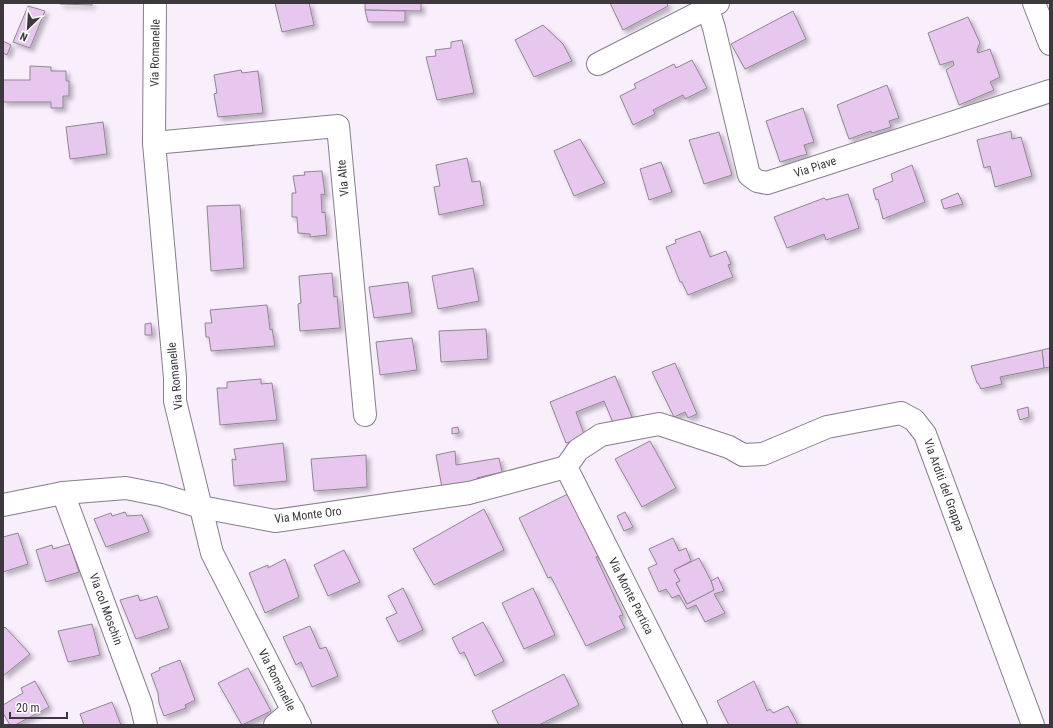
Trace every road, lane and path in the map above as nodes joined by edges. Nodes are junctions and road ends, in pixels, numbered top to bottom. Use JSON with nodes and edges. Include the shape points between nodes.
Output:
{"nodes":[{"id":1,"x":155,"y":3,"type":"edge"},
{"id":2,"x":1034,"y":3,"type":"edge"},
{"id":3,"x":710,"y":5,"type":"edge"},
{"id":4,"x":1050,"y":44,"type":"edge"},
{"id":5,"x":598,"y":64,"type":"dead end"},
{"id":6,"x":1050,"y":91,"type":"edge"},
{"id":7,"x":154,"y":143,"type":"junction"},
{"id":8,"x":366,"y":415,"type":"dead end"},
{"id":9,"x":566,"y":467,"type":"junction"},
{"id":10,"x":63,"y":493,"type":"junction"},
{"id":11,"x":3,"y":505,"type":"edge"},
{"id":12,"x":201,"y":508,"type":"junction"},
{"id":13,"x":296,"y":717,"type":"edge"},
{"id":14,"x":146,"y":725,"type":"edge"},
{"id":15,"x":275,"y":725,"type":"edge"},
{"id":16,"x":696,"y":725,"type":"edge"},
{"id":17,"x":1033,"y":725,"type":"edge"}],
"edges":[{"from":1,"to":7,"type":"street","name":"Via Romanelle"},
{"from":2,"to":4,"type":"street"},
{"from":3,"to":5,"type":"street"},
{"from":3,"to":6,"type":"street","name":"Via Piave","via":[[749,175],[757,181],[767,182]]},
{"from":7,"to":8,"type":"street","name":"Via Alte","via":[[338,126]]},
{"from":7,"to":12,"type":"street","name":"Via Romanelle","via":[[175,401]]},
{"from":9,"to":12,"type":"street","name":"Via Monte Oro","via":[[469,493],[275,521]]},
{"from":9,"to":16,"type":"street","name":"Via Monte Pertica"},
{"from":9,"to":17,"type":"street","name":"Via Arditi del Grappa","via":[[578,450],[601,435],[658,424],[729,447],[743,455],[763,454],[827,427],[901,414],[914,420],[925,434]]},
{"from":10,"to":11,"type":"street","name":"Via Monte Oro"},
{"from":10,"to":12,"type":"street","name":"Via Monte Oro","via":[[126,488],[161,495]]},
{"from":10,"to":14,"type":"street","name":"Via col Moschin","via":[[141,704]]},
{"from":12,"to":13,"type":"street","name":"Via Romanelle","via":[[212,553]]},
{"from":13,"to":15,"type":"street"}]}
